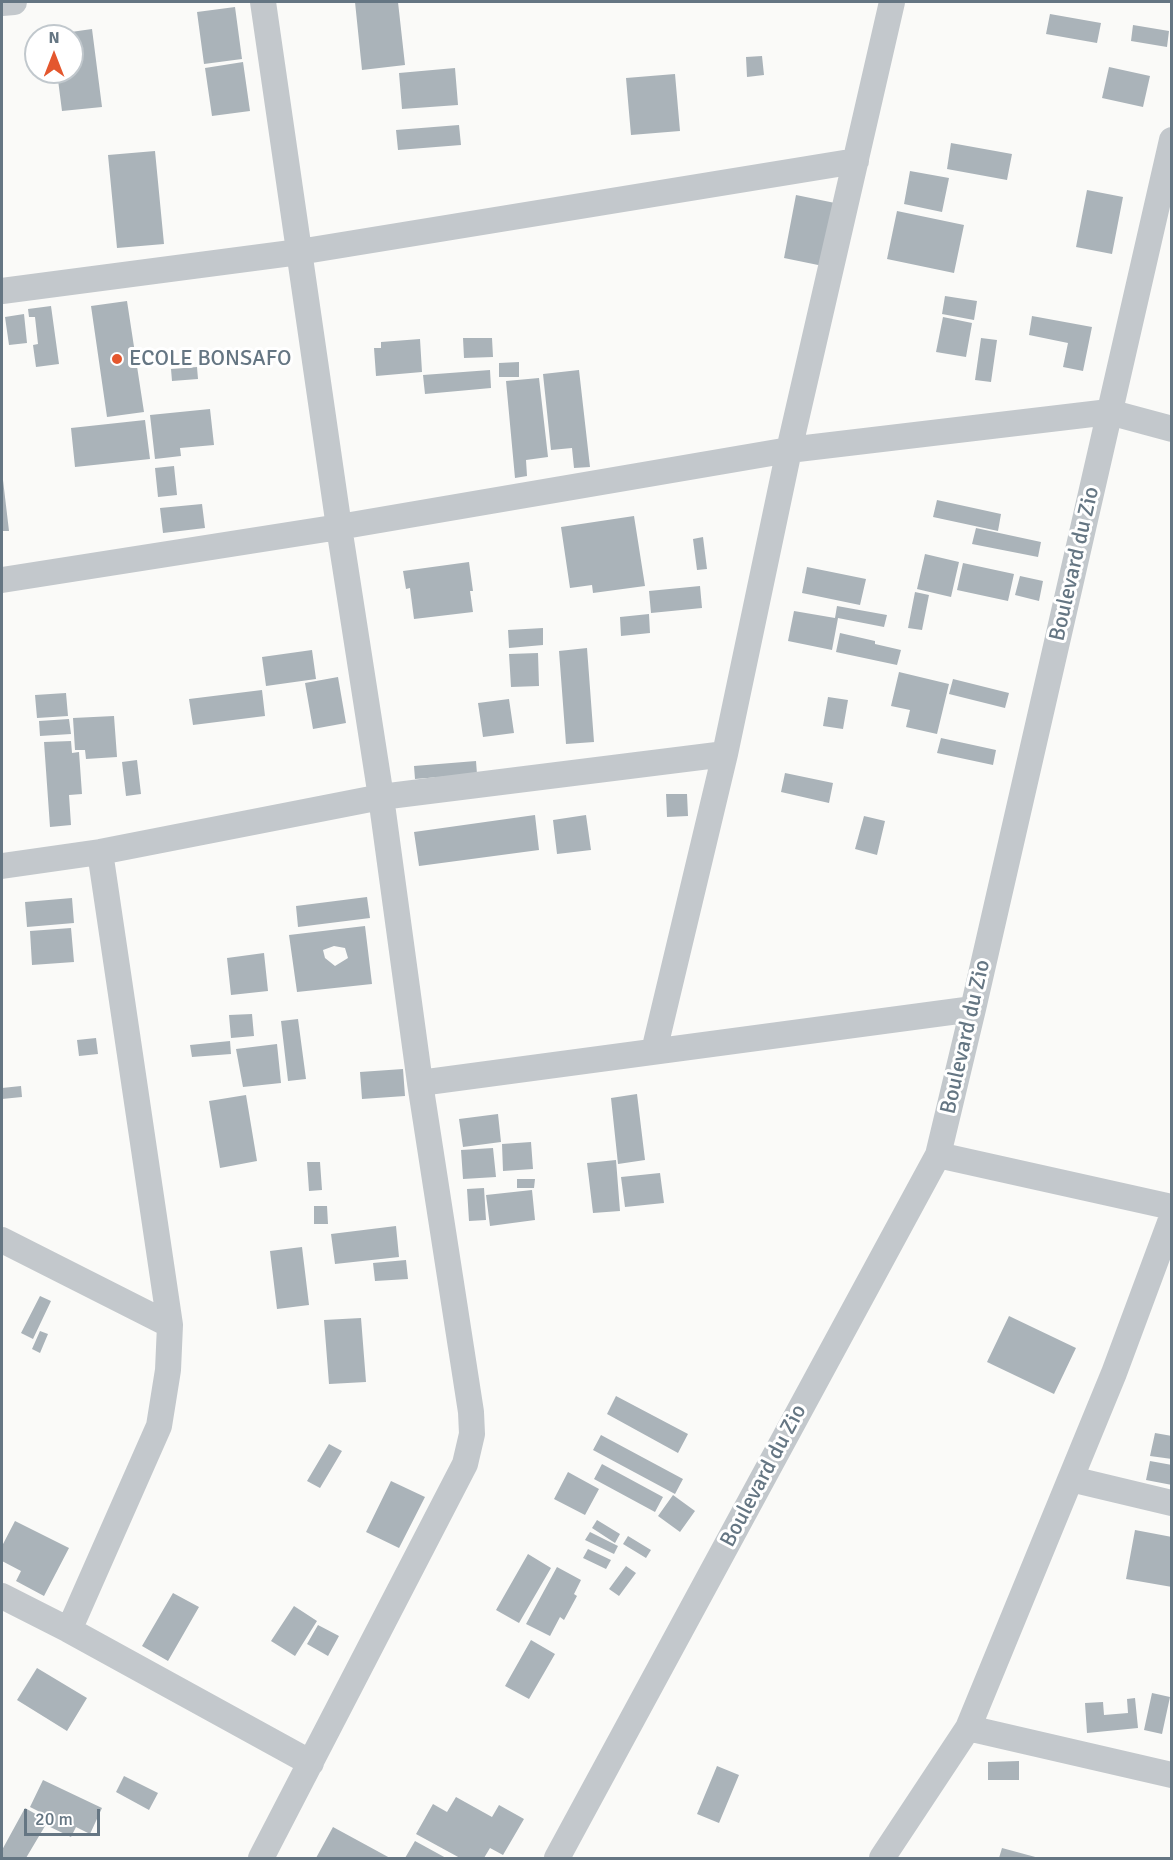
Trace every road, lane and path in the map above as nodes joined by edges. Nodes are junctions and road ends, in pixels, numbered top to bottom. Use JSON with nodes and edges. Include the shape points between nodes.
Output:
{"nodes":[{"id":1,"x":14,"y":2,"type":"edge"},
{"id":2,"x":263,"y":2,"type":"edge"},
{"id":3,"x":892,"y":2,"type":"edge"},
{"id":4,"x":2,"y":3,"type":"edge"},
{"id":5,"x":1172,"y":140,"type":"edge"},
{"id":6,"x":856,"y":161,"type":"junction"},
{"id":7,"x":299,"y":252,"type":"junction"},
{"id":8,"x":2,"y":291,"type":"edge"},
{"id":9,"x":1109,"y":412,"type":"junction"},
{"id":10,"x":1172,"y":429,"type":"edge"},
{"id":11,"x":789,"y":450,"type":"junction"},
{"id":12,"x":339,"y":527,"type":"junction"},
{"id":13,"x":2,"y":580,"type":"edge"},
{"id":14,"x":725,"y":754,"type":"junction"},
{"id":15,"x":381,"y":797,"type":"junction"},
{"id":16,"x":100,"y":852,"type":"junction"},
{"id":17,"x":2,"y":866,"type":"edge"},
{"id":18,"x":973,"y":1009,"type":"junction"},
{"id":19,"x":654,"y":1051,"type":"junction"},
{"id":20,"x":420,"y":1083,"type":"junction"},
{"id":21,"x":938,"y":1155,"type":"junction"},
{"id":22,"x":1172,"y":1207,"type":"edge"},
{"id":23,"x":1172,"y":1217,"type":"edge"},
{"id":24,"x":2,"y":1240,"type":"edge"},
{"id":25,"x":170,"y":1326,"type":"junction"},
{"id":26,"x":1071,"y":1479,"type":"junction"},
{"id":27,"x":1172,"y":1503,"type":"edge"},
{"id":28,"x":2,"y":1596,"type":"edge"},
{"id":29,"x":69,"y":1630,"type":"junction"},
{"id":30,"x":968,"y":1728,"type":"junction"},
{"id":31,"x":311,"y":1763,"type":"junction"},
{"id":32,"x":1172,"y":1775,"type":"edge"},
{"id":33,"x":261,"y":1858,"type":"edge"},
{"id":34,"x":557,"y":1858,"type":"edge"},
{"id":35,"x":882,"y":1858,"type":"edge"}],
"edges":[{"from":1,"to":4,"type":"street"},
{"from":2,"to":7,"type":"street"},
{"from":3,"to":6,"type":"street"},
{"from":5,"to":9,"type":"street","name":"Boulevard du Zio"},
{"from":6,"to":7,"type":"street"},
{"from":6,"to":11,"type":"street"},
{"from":7,"to":8,"type":"street"},
{"from":7,"to":12,"type":"street"},
{"from":9,"to":10,"type":"street"},
{"from":9,"to":11,"type":"street"},
{"from":9,"to":18,"type":"street","name":"Boulevard du Zio"},
{"from":11,"to":12,"type":"street"},
{"from":11,"to":14,"type":"street"},
{"from":12,"to":13,"type":"street"},
{"from":12,"to":15,"type":"street"},
{"from":14,"to":15,"type":"street"},
{"from":14,"to":19,"type":"street"},
{"from":15,"to":16,"type":"street"},
{"from":15,"to":20,"type":"street"},
{"from":16,"to":17,"type":"street"},
{"from":16,"to":25,"type":"street"},
{"from":18,"to":19,"type":"street"},
{"from":18,"to":21,"type":"street","name":"Boulevard du Zio"},
{"from":19,"to":20,"type":"street"},
{"from":20,"to":31,"type":"street","via":[[471,1412],[471,1448]]},
{"from":21,"to":22,"type":"street"},
{"from":21,"to":34,"type":"street","name":"Boulevard du Zio"},
{"from":23,"to":26,"type":"street"},
{"from":24,"to":25,"type":"street"},
{"from":25,"to":29,"type":"street","via":[[159,1426]]},
{"from":26,"to":27,"type":"street"},
{"from":26,"to":30,"type":"street"},
{"from":28,"to":29,"type":"street"},
{"from":29,"to":31,"type":"street"},
{"from":30,"to":32,"type":"street"},
{"from":30,"to":35,"type":"street"},
{"from":31,"to":33,"type":"street"}]}
